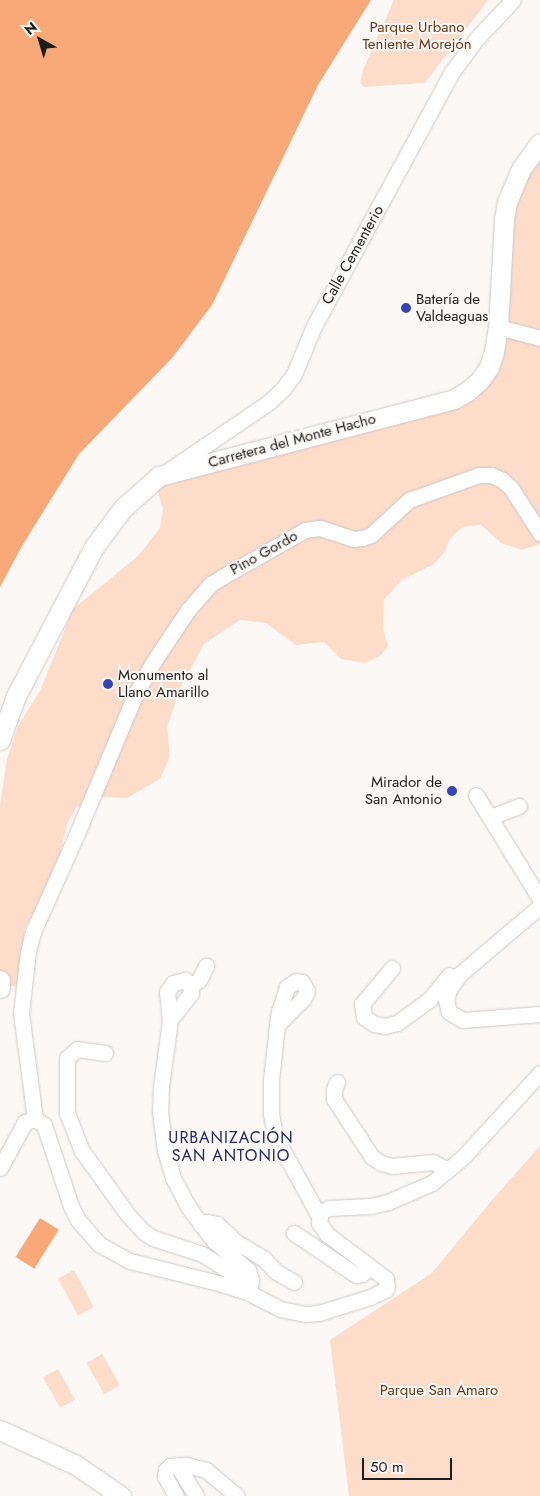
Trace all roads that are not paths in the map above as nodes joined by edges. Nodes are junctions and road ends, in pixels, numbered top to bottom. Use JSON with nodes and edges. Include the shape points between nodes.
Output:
{"nodes":[{"id":1,"x":513,"y":0,"type":"edge"},
{"id":2,"x":540,"y":143,"type":"edge"},
{"id":3,"x":498,"y":327,"type":"junction"},
{"id":4,"x":540,"y":338,"type":"edge"},
{"id":5,"x":159,"y":476,"type":"junction"},
{"id":6,"x":540,"y":533,"type":"edge"},
{"id":7,"x":0,"y":740,"type":"edge"},
{"id":8,"x":476,"y":794,"type":"dead end"},
{"id":9,"x":518,"y":806,"type":"dead end"},
{"id":10,"x":490,"y":818,"type":"junction"},
{"id":11,"x":540,"y":898,"type":"edge"},
{"id":12,"x":540,"y":906,"type":"edge"},
{"id":13,"x":206,"y":966,"type":"dead end"},
{"id":14,"x":392,"y":968,"type":"dead end"},
{"id":15,"x":460,"y":974,"type":"junction"},
{"id":16,"x":0,"y":980,"type":"edge"},
{"id":17,"x":0,"y":988,"type":"edge"},
{"id":18,"x":540,"y":1014,"type":"edge"},
{"id":19,"x":277,"y":1025,"type":"dead end"},
{"id":20,"x":104,"y":1052,"type":"dead end"},
{"id":21,"x":540,"y":1073,"type":"edge"},
{"id":22,"x":337,"y":1082,"type":"dead end"},
{"id":23,"x":36,"y":1119,"type":"junction"},
{"id":24,"x":0,"y":1168,"type":"edge"},
{"id":25,"x":448,"y":1170,"type":"junction"},
{"id":26,"x":319,"y":1216,"type":"junction"},
{"id":27,"x":201,"y":1225,"type":"junction"},
{"id":28,"x":294,"y":1233,"type":"dead end"},
{"id":29,"x":370,"y":1268,"type":"junction"},
{"id":30,"x":294,"y":1282,"type":"dead end"},
{"id":31,"x":249,"y":1288,"type":"junction"},
{"id":32,"x":0,"y":1430,"type":"edge"},
{"id":33,"x":177,"y":1465,"type":"junction"},
{"id":34,"x":121,"y":1496,"type":"edge"},
{"id":35,"x":176,"y":1496,"type":"edge"},
{"id":36,"x":196,"y":1496,"type":"edge"},
{"id":37,"x":238,"y":1496,"type":"edge"}],
"edges":[{"from":1,"to":5,"type":"street","name":"Calle Cementerio","via":[[477,38],[452,72],[314,326],[294,374],[283,389]]},
{"from":2,"to":3,"type":"main road","name":"Carretera del Monte Hacho","via":[[521,169],[504,219]]},
{"from":3,"to":4,"type":"street"},
{"from":3,"to":5,"type":"main road","name":"Carretera del Monte Hacho","via":[[489,367],[468,391],[454,399]]},
{"from":5,"to":7,"type":"main road","name":"Carretera del Monte Hacho","via":[[122,508],[94,547],[16,696]]},
{"from":6,"to":23,"type":"street","name":"Pino Gordo","via":[[511,488],[497,478],[480,474],[409,500],[371,534],[362,538],[353,539],[320,528],[305,530],[211,584],[183,616],[135,695],[33,932],[21,1013]]},
{"from":8,"to":10,"type":"street"},
{"from":9,"to":10,"type":"street"},
{"from":10,"to":11,"type":"street"},
{"from":12,"to":15,"type":"street"},
{"from":13,"to":27,"type":"street","via":[[199,980],[190,986],[185,980],[170,985],[167,995],[170,1020],[160,1111],[165,1150],[179,1192]]},
{"from":14,"to":15,"type":"street","via":[[362,1004],[364,1017],[374,1024],[386,1026],[397,1023],[429,1000],[450,974]]},
{"from":15,"to":18,"type":"street","via":[[448,989],[446,1000],[449,1012],[458,1019]]},
{"from":16,"to":17,"type":"main road"},
{"from":19,"to":26,"type":"street","via":[[271,1080],[272,1124],[281,1149]]},
{"from":20,"to":31,"type":"street","via":[[77,1049],[67,1058],[67,1113],[82,1151],[144,1232],[202,1254]]},
{"from":21,"to":25,"type":"street"},
{"from":22,"to":25,"type":"street","via":[[334,1099],[372,1157],[392,1166],[433,1162]]},
{"from":23,"to":24,"type":"street","via":[[25,1122]]},
{"from":23,"to":31,"type":"street","via":[[45,1128],[78,1220],[99,1244],[130,1261]]},
{"from":25,"to":26,"type":"street","via":[[432,1183],[388,1202],[328,1208]]},
{"from":26,"to":29,"type":"street","via":[[319,1223],[327,1234]]},
{"from":27,"to":30,"type":"street","via":[[207,1222],[217,1224],[236,1242]]},
{"from":27,"to":31,"type":"street","via":[[218,1245],[246,1266],[250,1274]]},
{"from":28,"to":29,"type":"street","via":[[356,1275]]},
{"from":29,"to":31,"type":"street","via":[[386,1279],[385,1290],[318,1313],[280,1309]]},
{"from":32,"to":34,"type":"main road","via":[[76,1465]]},
{"from":33,"to":35,"type":"street","via":[[170,1466],[165,1476]]},
{"from":33,"to":36,"type":"street"},
{"from":33,"to":37,"type":"street","via":[[206,1470]]}]}
